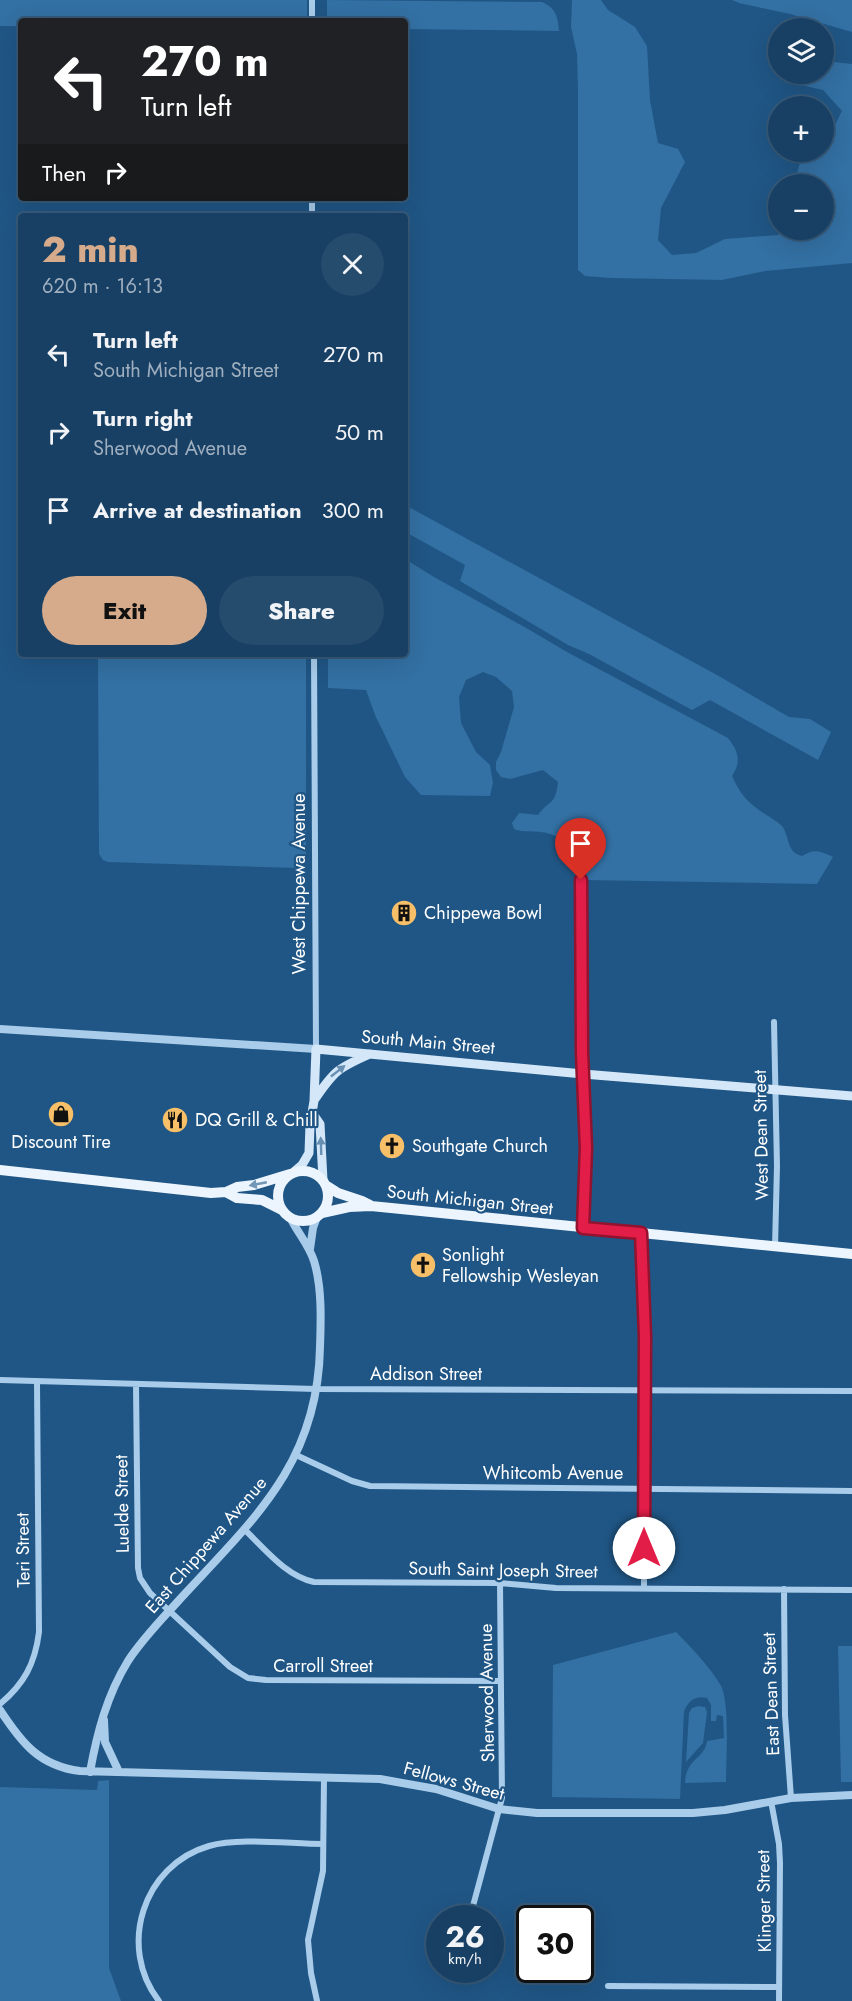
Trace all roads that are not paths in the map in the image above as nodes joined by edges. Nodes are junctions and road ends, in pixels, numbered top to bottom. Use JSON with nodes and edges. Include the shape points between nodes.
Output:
{"nodes":[{"id":1,"x":312,"y":0,"type":"edge"},
{"id":2,"x":312,"y":18,"type":"edge"},
{"id":3,"x":314,"y":657,"type":"edge"},
{"id":4,"x":581,"y":880,"type":"dead end"},
{"id":5,"x":774,"y":1022,"type":"dead end"},
{"id":6,"x":0,"y":1029,"type":"edge"},
{"id":7,"x":316,"y":1049,"type":"junction"},
{"id":8,"x":372,"y":1053,"type":"junction"},
{"id":9,"x":583,"y":1074,"type":"junction"},
{"id":10,"x":775,"y":1090,"type":"junction"},
{"id":11,"x":852,"y":1096,"type":"edge"},
{"id":12,"x":314,"y":1101,"type":"junction"},
{"id":13,"x":313,"y":1114,"type":"junction"},
{"id":14,"x":0,"y":1170,"type":"edge"},
{"id":15,"x":293,"y":1173,"type":"junction"},
{"id":16,"x":325,"y":1183,"type":"junction"},
{"id":17,"x":226,"y":1192,"type":"junction"},
{"id":18,"x":371,"y":1206,"type":"junction"},
{"id":19,"x":286,"y":1213,"type":"junction"},
{"id":20,"x":319,"y":1215,"type":"junction"},
{"id":21,"x":583,"y":1228,"type":"junction"},
{"id":22,"x":641,"y":1233,"type":"junction"},
{"id":23,"x":775,"y":1247,"type":"junction"},
{"id":24,"x":310,"y":1249,"type":"junction"},
{"id":25,"x":852,"y":1254,"type":"edge"},
{"id":26,"x":0,"y":1380,"type":"edge"},
{"id":27,"x":37,"y":1382,"type":"junction"},
{"id":28,"x":136,"y":1384,"type":"junction"},
{"id":29,"x":316,"y":1389,"type":"junction"},
{"id":30,"x":646,"y":1390,"type":"junction"},
{"id":31,"x":852,"y":1391,"type":"edge"},
{"id":32,"x":296,"y":1455,"type":"junction"},
{"id":33,"x":644,"y":1488,"type":"junction"},
{"id":34,"x":852,"y":1491,"type":"edge"},
{"id":35,"x":244,"y":1530,"type":"junction"},
{"id":36,"x":500,"y":1583,"type":"junction"},
{"id":37,"x":644,"y":1588,"type":"junction"},
{"id":38,"x":784,"y":1589,"type":"junction"},
{"id":39,"x":852,"y":1590,"type":"edge"},
{"id":40,"x":169,"y":1611,"type":"junction"},
{"id":41,"x":501,"y":1681,"type":"junction"},
{"id":42,"x":0,"y":1704,"type":"edge"},
{"id":43,"x":0,"y":1710,"type":"edge"},
{"id":44,"x":104,"y":1711,"type":"junction"},
{"id":45,"x":90,"y":1772,"type":"junction"},
{"id":46,"x":119,"y":1772,"type":"junction"},
{"id":47,"x":324,"y":1778,"type":"junction"},
{"id":48,"x":852,"y":1795,"type":"edge"},
{"id":49,"x":791,"y":1798,"type":"junction"},
{"id":50,"x":771,"y":1802,"type":"junction"},
{"id":51,"x":500,"y":1809,"type":"junction"},
{"id":52,"x":323,"y":1844,"type":"junction"},
{"id":53,"x":473,"y":1905,"type":"edge"},
{"id":54,"x":608,"y":1986,"type":"dead end"},
{"id":55,"x":779,"y":1987,"type":"junction"},
{"id":56,"x":159,"y":2001,"type":"edge"},
{"id":57,"x":317,"y":2001,"type":"edge"},
{"id":58,"x":779,"y":2001,"type":"edge"}],
"edges":[{"from":1,"to":2,"type":"street"},
{"from":3,"to":7,"type":"street","name":"West Chippewa Avenue"},
{"from":4,"to":9,"type":"street"},
{"from":5,"to":10,"type":"street","name":"West Dean Street"},
{"from":6,"to":7,"type":"street","name":"South Main Street"},
{"from":7,"to":8,"type":"main road","name":"South Main Street"},
{"from":7,"to":12,"type":"main road","name":"West Chippewa Avenue"},
{"from":8,"to":9,"type":"main road","name":"South Main Street"},
{"from":12,"to":8,"type":"main road","one_way":true,"via":[[336,1071]]},
{"from":9,"to":10,"type":"main road","name":"South Main Street"},
{"from":9,"to":21,"type":"street"},
{"from":10,"to":11,"type":"main road","name":"South Main Street"},
{"from":10,"to":23,"type":"street","name":"West Dean Street"},
{"from":12,"to":13,"type":"main road","name":"West Chippewa Avenue"},
{"from":13,"to":15,"type":"main road","name":"West Chippewa Avenue","via":[[309,1153]]},
{"from":16,"to":13,"type":"main road","name":"West Chippewa Avenue","one_way":true,"via":[[320,1124]]},
{"from":14,"to":17,"type":"main road"},
{"from":15,"to":16,"type":"main road","via":[[309,1171]]},
{"from":15,"to":17,"type":"main road","one_way":true},
{"from":15,"to":19,"type":"main road","via":[[278,1195]]},
{"from":16,"to":18,"type":"main road","name":"South Michigan Street","via":[[338,1193]]},
{"from":16,"to":20,"type":"main road","via":[[328,1200]]},
{"from":17,"to":19,"type":"main road","via":[[237,1198],[262,1200]]},
{"from":18,"to":20,"type":"main road","name":"South Michigan Street"},
{"from":18,"to":21,"type":"main road","name":"South Michigan Street"},
{"from":19,"to":20,"type":"main road","via":[[303,1221]]},
{"from":19,"to":24,"type":"street","name":"East Chippewa Avenue"},
{"from":20,"to":24,"type":"street","name":"East Chippewa Avenue"},
{"from":21,"to":22,"type":"main road","name":"South Michigan Street"},
{"from":22,"to":23,"type":"main road","name":"South Michigan Street"},
{"from":22,"to":30,"type":"street"},
{"from":23,"to":25,"type":"main road","name":"South Michigan Street"},
{"from":24,"to":29,"type":"street","name":"East Chippewa Avenue","via":[[318,1277],[320,1312]]},
{"from":26,"to":27,"type":"street","name":"Addison Street"},
{"from":27,"to":28,"type":"street","name":"Addison Street"},
{"from":27,"to":42,"type":"street","name":"Teri Street","via":[[37,1646],[30,1671]]},
{"from":28,"to":29,"type":"street","name":"Addison Street"},
{"from":28,"to":40,"type":"street","name":"Luelde Street","via":[[138,1568],[144,1586]]},
{"from":29,"to":30,"type":"street","name":"Addison Street"},
{"from":29,"to":32,"type":"street","name":"East Chippewa Avenue"},
{"from":30,"to":31,"type":"street","name":"Addison Street"},
{"from":30,"to":33,"type":"street"},
{"from":32,"to":33,"type":"street","name":"Whitcomb Avenue","via":[[370,1486]]},
{"from":32,"to":35,"type":"street","name":"East Chippewa Avenue","via":[[270,1499]]},
{"from":33,"to":34,"type":"street","name":"Whitcomb Avenue"},
{"from":33,"to":37,"type":"street"},
{"from":35,"to":36,"type":"street","name":"South Saint Joseph Street","via":[[305,1580]]},
{"from":35,"to":40,"type":"street","name":"East Chippewa Avenue"},
{"from":36,"to":37,"type":"street","name":"South Saint Joseph Street","via":[[556,1588]]},
{"from":36,"to":41,"type":"street","name":"Sherwood Avenue"},
{"from":37,"to":38,"type":"street","name":"South Saint Joseph Street"},
{"from":38,"to":39,"type":"street","name":"South Saint Joseph Street"},
{"from":38,"to":49,"type":"street","name":"East Dean Street","via":[[785,1715]]},
{"from":40,"to":41,"type":"street","name":"Carroll Street","via":[[230,1667],[258,1680]]},
{"from":40,"to":44,"type":"street","name":"East Chippewa Avenue","via":[[127,1662]]},
{"from":41,"to":51,"type":"street","name":"Sherwood Avenue"},
{"from":43,"to":45,"type":"street","name":"Fellows Street","via":[[23,1743],[39,1756],[70,1770]]},
{"from":44,"to":45,"type":"street","name":"East Chippewa Avenue"},
{"from":44,"to":46,"type":"street","name":"East Chippewa Avenue","via":[[105,1742]]},
{"from":45,"to":46,"type":"street","name":"Fellows Street"},
{"from":46,"to":47,"type":"street","name":"Fellows Street"},
{"from":47,"to":51,"type":"street","name":"Fellows Street","via":[[402,1782]]},
{"from":47,"to":52,"type":"street"},
{"from":48,"to":49,"type":"street","name":"Fellows Street"},
{"from":49,"to":50,"type":"street","name":"Fellows Street"},
{"from":50,"to":51,"type":"street","name":"Fellows Street","via":[[693,1813],[537,1813]]},
{"from":50,"to":55,"type":"street","name":"Klinger Street","via":[[779,1844]]},
{"from":51,"to":53,"type":"street","name":"Sherwood Avenue"},
{"from":52,"to":56,"type":"street","via":[[223,1843],[201,1849],[173,1865],[147,1897],[138,1936],[143,1972]]},
{"from":52,"to":57,"type":"street","via":[[321,1884],[308,1940]]},
{"from":54,"to":55,"type":"street"},
{"from":55,"to":58,"type":"street","name":"Klinger Street"}]}
